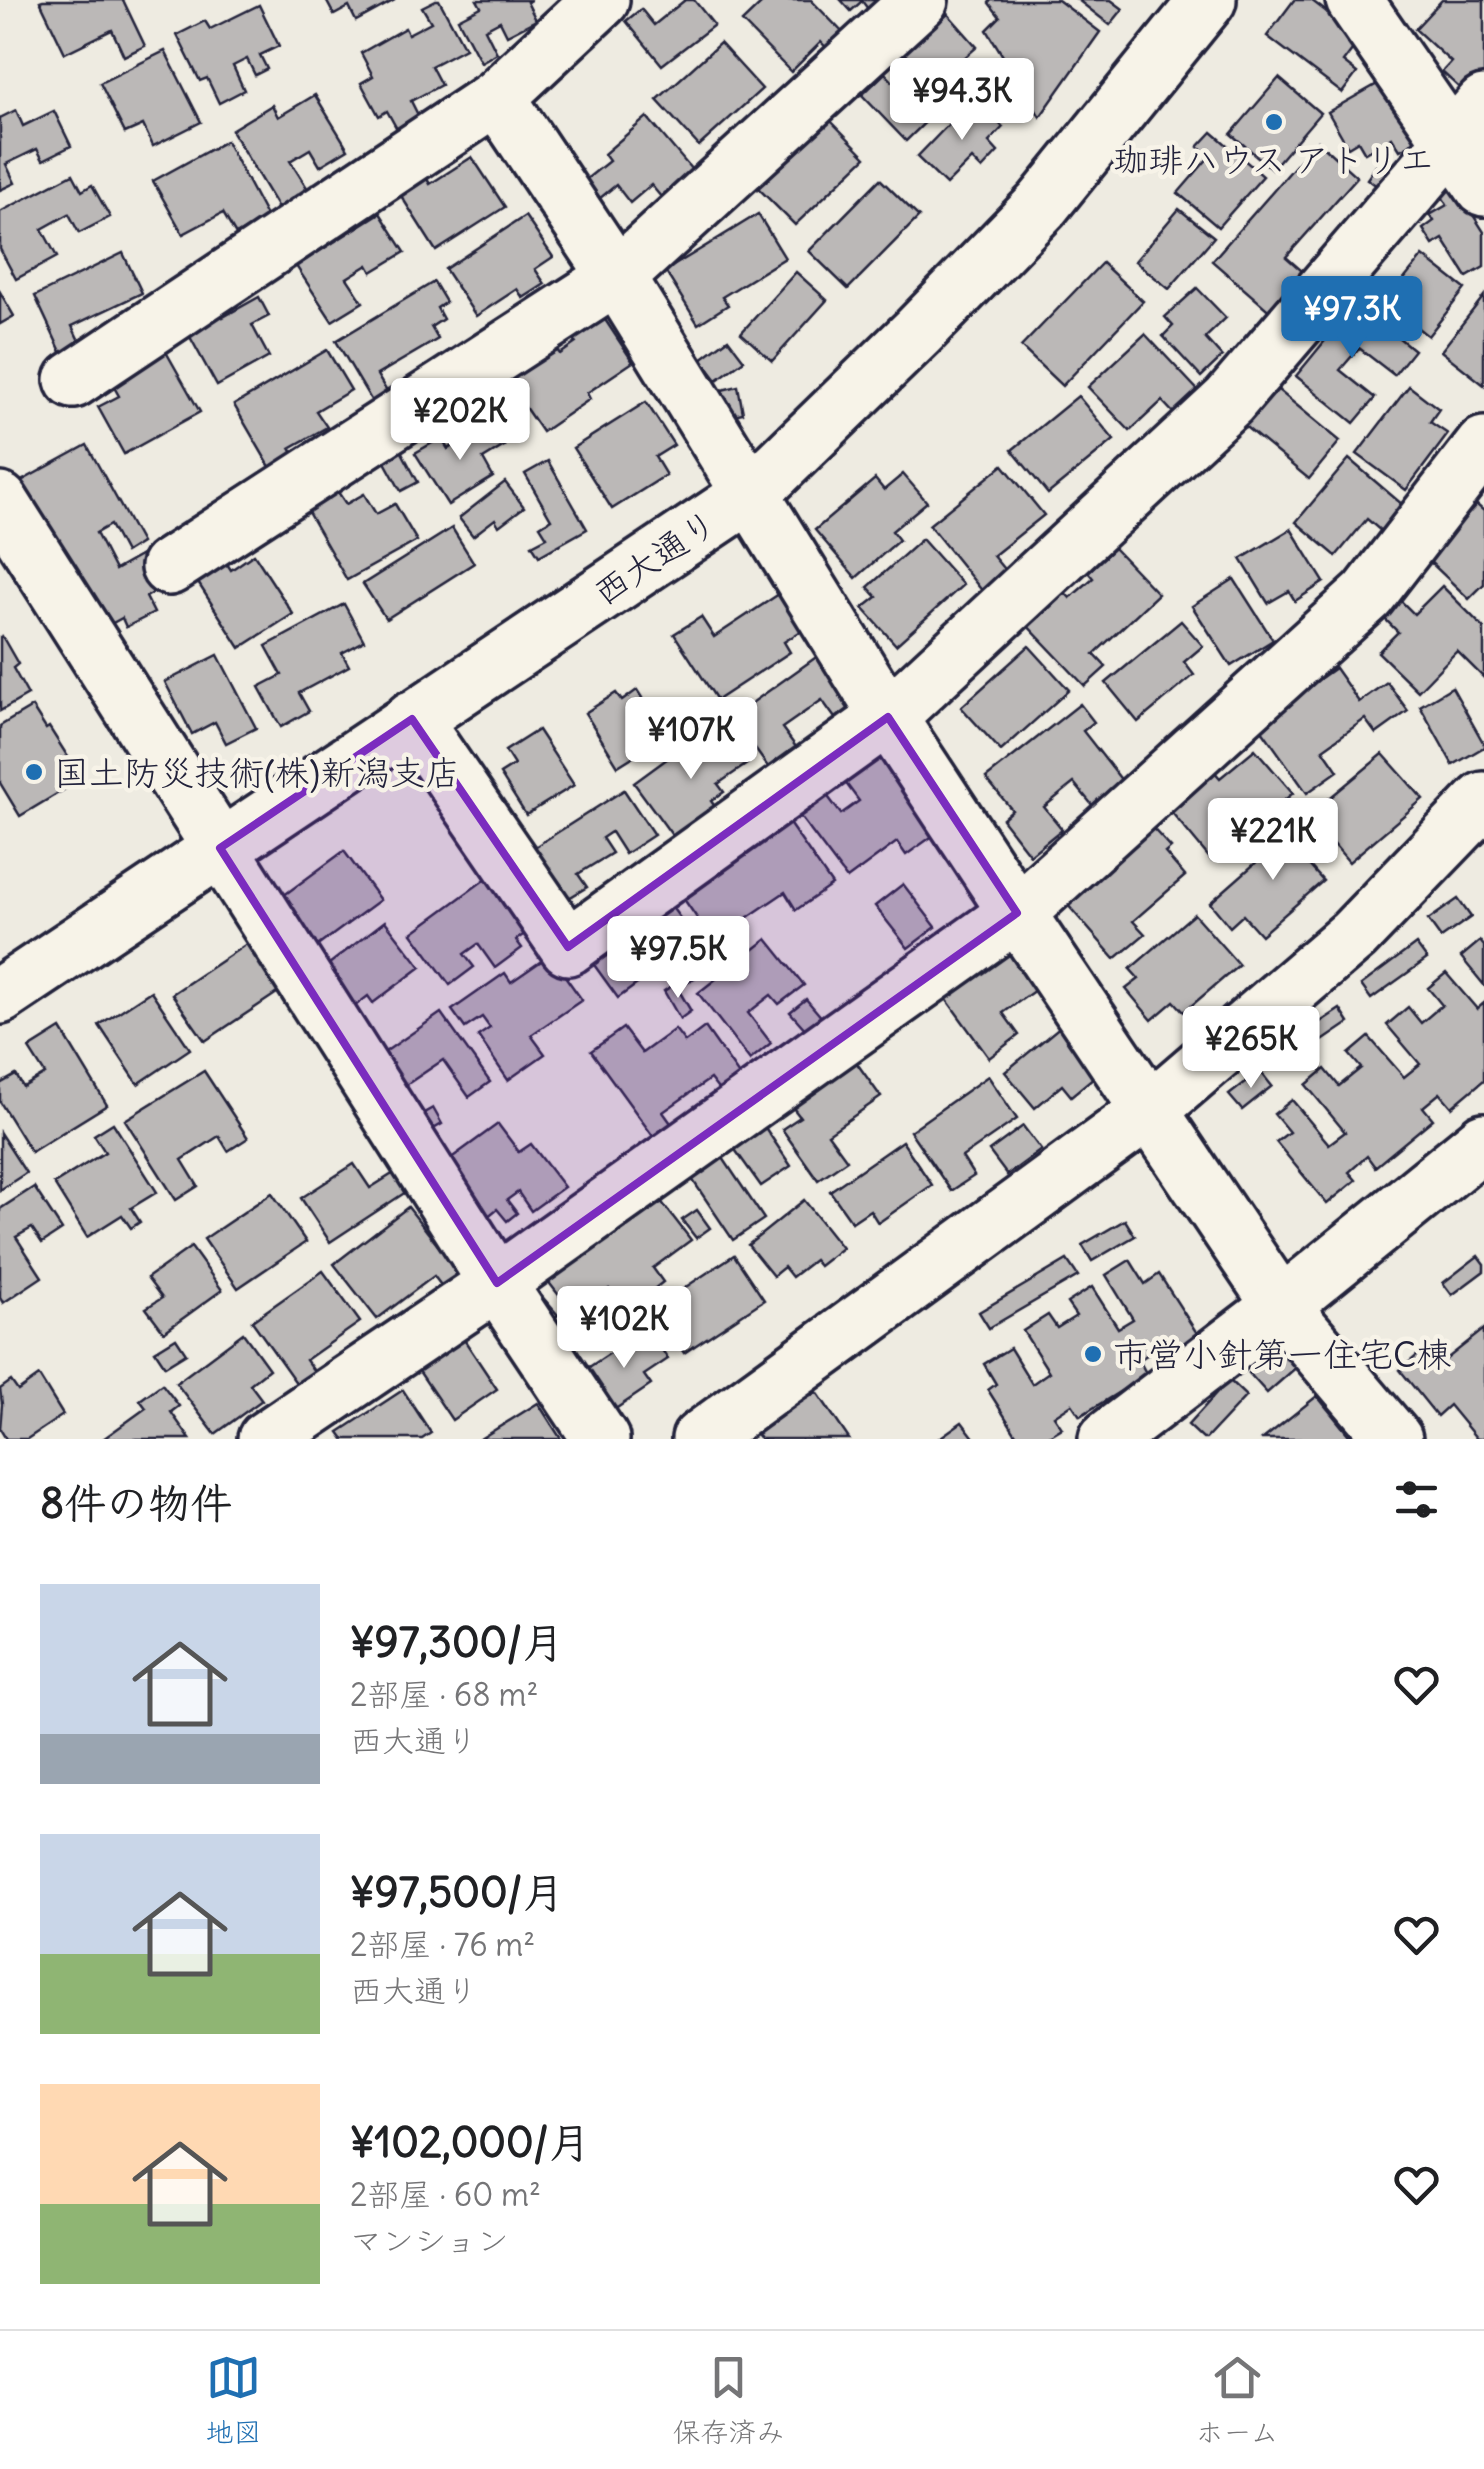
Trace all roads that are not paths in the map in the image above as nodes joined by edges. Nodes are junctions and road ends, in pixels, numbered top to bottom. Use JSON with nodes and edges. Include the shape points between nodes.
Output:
{"nodes":[{"id":1,"x":601,"y":0,"type":"edge"},
{"id":2,"x":920,"y":0,"type":"edge"},
{"id":3,"x":1208,"y":0,"type":"edge"},
{"id":4,"x":1354,"y":0,"type":"edge"},
{"id":5,"x":497,"y":97,"type":"junction"},
{"id":6,"x":1468,"y":122,"type":"edge"},
{"id":7,"x":1484,"y":188,"type":"edge"},
{"id":8,"x":617,"y":277,"type":"junction"},
{"id":9,"x":74,"y":380,"type":"dead end"},
{"id":10,"x":1484,"y":445,"type":"edge"},
{"id":11,"x":752,"y":493,"type":"junction"},
{"id":12,"x":0,"y":501,"type":"edge"},
{"id":13,"x":169,"y":567,"type":"dead end"},
{"id":14,"x":888,"y":717,"type":"junction"},
{"id":15,"x":412,"y":719,"type":"junction"},
{"id":16,"x":1484,"y":800,"type":"edge"},
{"id":17,"x":220,"y":848,"type":"junction"},
{"id":18,"x":1017,"y":913,"type":"junction"},
{"id":19,"x":0,"y":996,"type":"edge"},
{"id":20,"x":1149,"y":1111,"type":"junction"},
{"id":21,"x":1484,"y":1141,"type":"edge"},
{"id":22,"x":496,"y":1283,"type":"junction"},
{"id":23,"x":1281,"y":1306,"type":"junction"},
{"id":24,"x":266,"y":1439,"type":"edge"},
{"id":25,"x":601,"y":1439,"type":"edge"},
{"id":26,"x":700,"y":1439,"type":"edge"},
{"id":27,"x":1106,"y":1439,"type":"edge"},
{"id":28,"x":1394,"y":1439,"type":"edge"}],
"edges":[{"from":1,"to":5,"type":"street"},
{"from":2,"to":8,"type":"street"},
{"from":3,"to":11,"type":"street","name":"西大通り","via":[[1042,206]]},
{"from":4,"to":6,"type":"street"},
{"from":5,"to":8,"type":"street"},
{"from":5,"to":9,"type":"street"},
{"from":6,"to":7,"type":"street"},
{"from":6,"to":14,"type":"street","via":[[1229,401]]},
{"from":8,"to":11,"type":"street"},
{"from":8,"to":13,"type":"street"},
{"from":10,"to":18,"type":"street","via":[[1368,595]]},
{"from":11,"to":14,"type":"street"},
{"from":11,"to":15,"type":"street","name":"西大通り"},
{"from":12,"to":17,"type":"street"},
{"from":14,"to":15,"type":"street","via":[[568,947]]},
{"from":14,"to":18,"type":"street"},
{"from":15,"to":17,"type":"street","name":"西大通り"},
{"from":16,"to":20,"type":"street","via":[[1354,935]]},
{"from":17,"to":19,"type":"street","name":"西大通り"},
{"from":17,"to":22,"type":"street"},
{"from":18,"to":20,"type":"street"},
{"from":18,"to":22,"type":"street"},
{"from":20,"to":23,"type":"street"},
{"from":20,"to":26,"type":"street"},
{"from":21,"to":23,"type":"street"},
{"from":22,"to":24,"type":"street"},
{"from":22,"to":25,"type":"street"},
{"from":23,"to":27,"type":"street"},
{"from":23,"to":28,"type":"street"}]}
